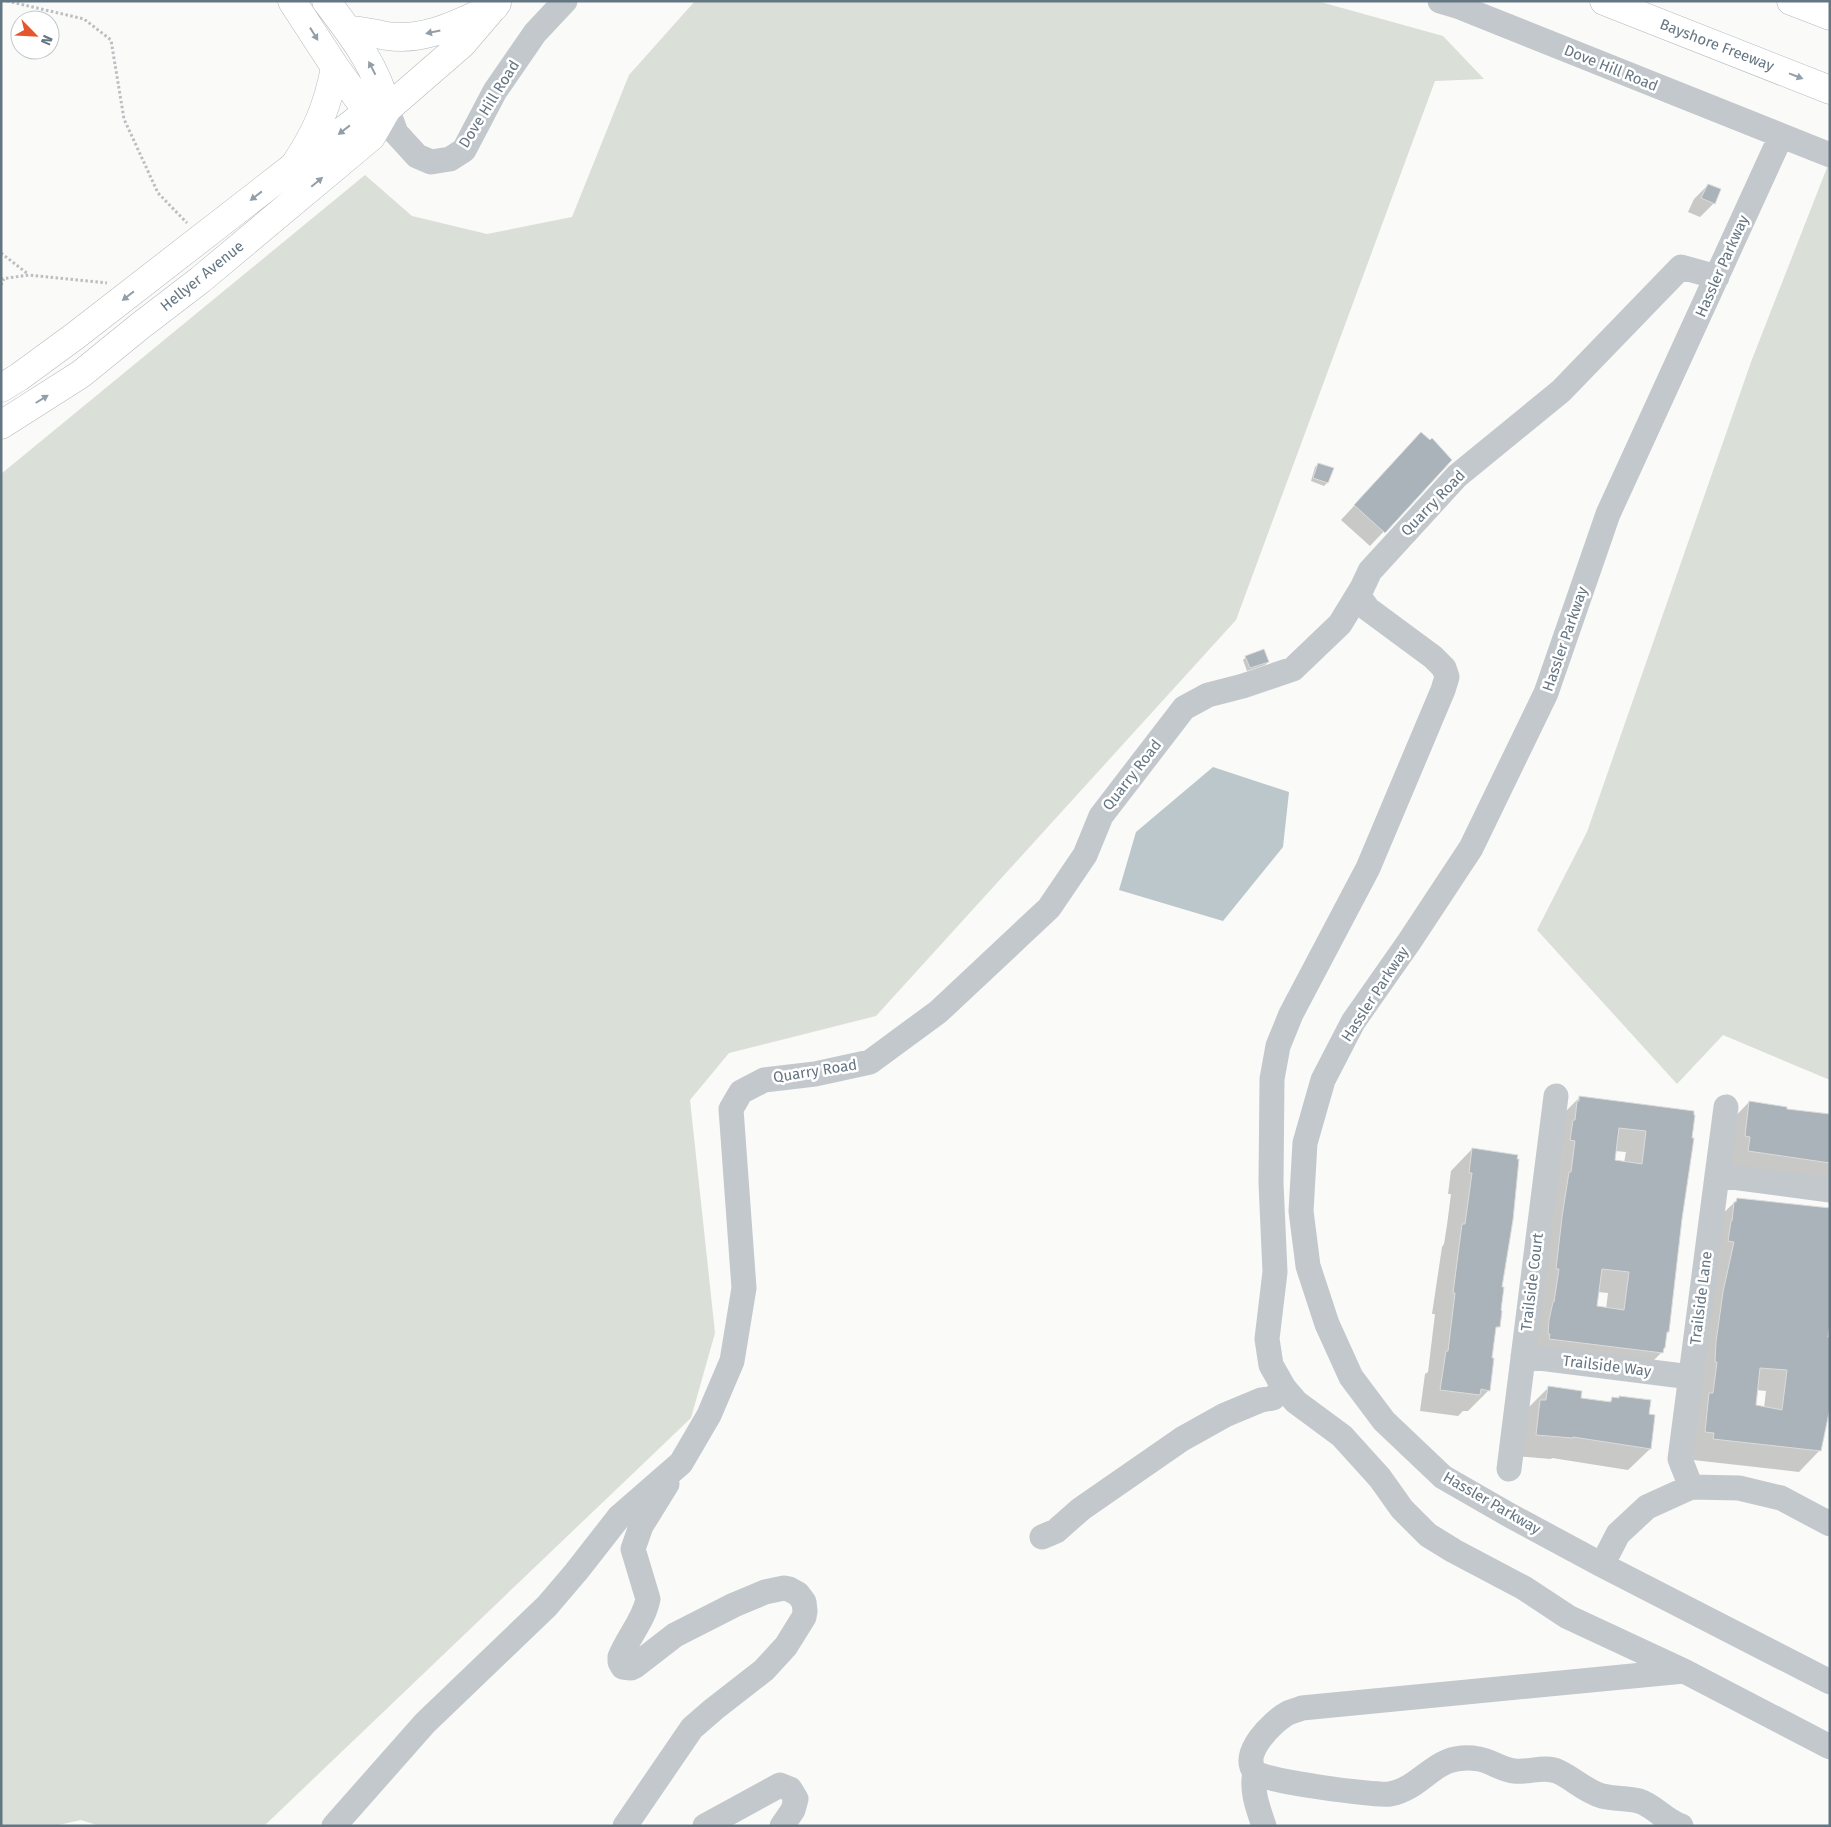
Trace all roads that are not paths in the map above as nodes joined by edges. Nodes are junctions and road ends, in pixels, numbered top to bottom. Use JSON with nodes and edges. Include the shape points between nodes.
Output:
{"nodes":[{"id":1,"x":292,"y":1,"type":"edge"},
{"id":2,"x":326,"y":1,"type":"edge"},
{"id":3,"x":565,"y":1,"type":"edge"},
{"id":4,"x":1440,"y":1,"type":"edge"},
{"id":5,"x":1604,"y":1,"type":"edge"},
{"id":6,"x":1791,"y":1,"type":"edge"},
{"id":7,"x":496,"y":4,"type":"edge"},
{"id":8,"x":1830,"y":16,"type":"edge"},
{"id":9,"x":348,"y":30,"type":"junction"},
{"id":10,"x":335,"y":67,"type":"junction"},
{"id":11,"x":1830,"y":90,"type":"edge"},
{"id":12,"x":387,"y":109,"type":"junction"},
{"id":13,"x":1781,"y":136,"type":"junction"},
{"id":14,"x":1830,"y":155,"type":"edge"},
{"id":15,"x":294,"y":166,"type":"junction"},
{"id":16,"x":1717,"y":277,"type":"junction"},
{"id":17,"x":1,"y":388,"type":"edge"},
{"id":18,"x":1,"y":425,"type":"edge"},
{"id":19,"x":1363,"y":602,"type":"junction"},
{"id":20,"x":1556,"y":1096,"type":"dead end"},
{"id":21,"x":1726,"y":1107,"type":"dead end"},
{"id":22,"x":1717,"y":1175,"type":"junction"},
{"id":23,"x":1830,"y":1190,"type":"edge"},
{"id":24,"x":1523,"y":1356,"type":"junction"},
{"id":25,"x":1691,"y":1377,"type":"junction"},
{"id":26,"x":1284,"y":1388,"type":"junction"},
{"id":27,"x":681,"y":1463,"type":"junction"},
{"id":28,"x":1509,"y":1469,"type":"dead end"},
{"id":29,"x":1691,"y":1487,"type":"junction"},
{"id":30,"x":1830,"y":1524,"type":"edge"},
{"id":31,"x":1042,"y":1537,"type":"dead end"},
{"id":32,"x":1602,"y":1565,"type":"junction"},
{"id":33,"x":1684,"y":1671,"type":"junction"},
{"id":34,"x":1830,"y":1682,"type":"edge"},
{"id":35,"x":1830,"y":1747,"type":"edge"},
{"id":36,"x":1255,"y":1772,"type":"junction"},
{"id":37,"x":334,"y":1826,"type":"edge"},
{"id":38,"x":625,"y":1826,"type":"edge"},
{"id":39,"x":705,"y":1826,"type":"edge"},
{"id":40,"x":782,"y":1826,"type":"edge"},
{"id":41,"x":1264,"y":1826,"type":"edge"},
{"id":42,"x":1681,"y":1826,"type":"edge"}],
"edges":[{"from":1,"to":10,"type":"main road","one_way":true},
{"from":2,"to":9,"type":"main road"},
{"from":3,"to":12,"type":"street","name":"Dove Hill Road","via":[[534,33],[495,91],[464,150],[450,158],[431,162],[417,156],[396,134]]},
{"from":4,"to":13,"type":"street","name":"Dove Hill Road"},
{"from":5,"to":11,"type":"main road","name":"Bayshore Freeway","one_way":true},
{"from":6,"to":8,"type":"main road"},
{"from":7,"to":9,"type":"main road","one_way":true,"via":[[448,29],[409,37]]},
{"from":7,"to":12,"type":"main road","name":"Hellyer Avenue","via":[[462,44]]},
{"from":12,"to":9,"type":"main road","one_way":true,"via":[[382,88]]},
{"from":10,"to":12,"type":"main road","via":[[362,104]]},
{"from":10,"to":15,"type":"main road","via":[[320,123]]},
{"from":12,"to":15,"type":"main road","name":"Hellyer Avenue","one_way":true,"via":[[358,119]]},
{"from":18,"to":12,"type":"main road","name":"Hellyer Avenue","one_way":true,"via":[[81,374],[200,280],[370,137]]},
{"from":13,"to":14,"type":"street","name":"Dove Hill Road"},
{"from":13,"to":16,"type":"street","name":"Hassler Parkway"},
{"from":15,"to":17,"type":"main road","name":"Hellyer Avenue","one_way":true,"via":[[75,336]]},
{"from":16,"to":19,"type":"street","name":"Quarry Road","via":[[1681,267],[1561,391],[1457,476],[1370,571]]},
{"from":16,"to":32,"type":"street","name":"Hassler Parkway","via":[[1608,514],[1546,693],[1470,848],[1353,1022],[1323,1080],[1305,1143],[1301,1211],[1308,1266],[1327,1324],[1351,1377],[1384,1421],[1442,1477]]},
{"from":19,"to":26,"type":"street","via":[[1444,668],[1447,677],[1368,868],[1278,1046],[1272,1079],[1274,1272],[1267,1339],[1271,1365]]},
{"from":19,"to":27,"type":"street","name":"Quarry Road","via":[[1293,669],[1208,695],[1184,708],[1101,816],[1085,855],[1049,908],[938,1012],[870,1062],[815,1074],[764,1080],[741,1092],[731,1109],[744,1288],[732,1361],[709,1415]]},
{"from":20,"to":24,"type":"street","name":"Trailside Court"},
{"from":21,"to":22,"type":"street","name":"Trailside Lane"},
{"from":22,"to":23,"type":"street"},
{"from":22,"to":25,"type":"street","name":"Trailside Lane"},
{"from":24,"to":25,"type":"street","name":"Trailside Way"},
{"from":24,"to":28,"type":"street","name":"Trailside Court"},
{"from":25,"to":29,"type":"street","name":"Trailside Lane","via":[[1680,1460]]},
{"from":26,"to":31,"type":"street","via":[[1273,1398],[1225,1415],[1182,1439],[1056,1531]]},
{"from":26,"to":33,"type":"street","via":[[1296,1402],[1342,1436],[1428,1536],[1568,1616]]},
{"from":27,"to":37,"type":"street","via":[[619,1517],[547,1606],[425,1723]]},
{"from":27,"to":38,"type":"street","name":"Quarry Road","via":[[641,1526],[633,1549],[647,1593],[646,1607],[620,1662],[626,1668],[635,1666],[675,1635],[765,1592],[784,1588],[794,1592],[804,1602],[805,1612],[775,1659],[692,1728]]},
{"from":29,"to":30,"type":"street","via":[[1739,1488],[1780,1498]]},
{"from":29,"to":32,"type":"street","via":[[1647,1507],[1618,1534]]},
{"from":32,"to":34,"type":"street","name":"Hassler Parkway"},
{"from":33,"to":35,"type":"street"},
{"from":33,"to":36,"type":"street","via":[[1302,1708],[1278,1720],[1258,1742],[1252,1753],[1251,1764]]},
{"from":36,"to":41,"type":"street","via":[[1254,1798]]},
{"from":36,"to":42,"type":"street","via":[[1262,1777],[1312,1786],[1389,1794],[1419,1780],[1449,1760],[1480,1759],[1513,1771],[1543,1768],[1558,1772],[1602,1796],[1639,1801]]},
{"from":39,"to":40,"type":"street","via":[[780,1785],[790,1789],[796,1799]]}]}
